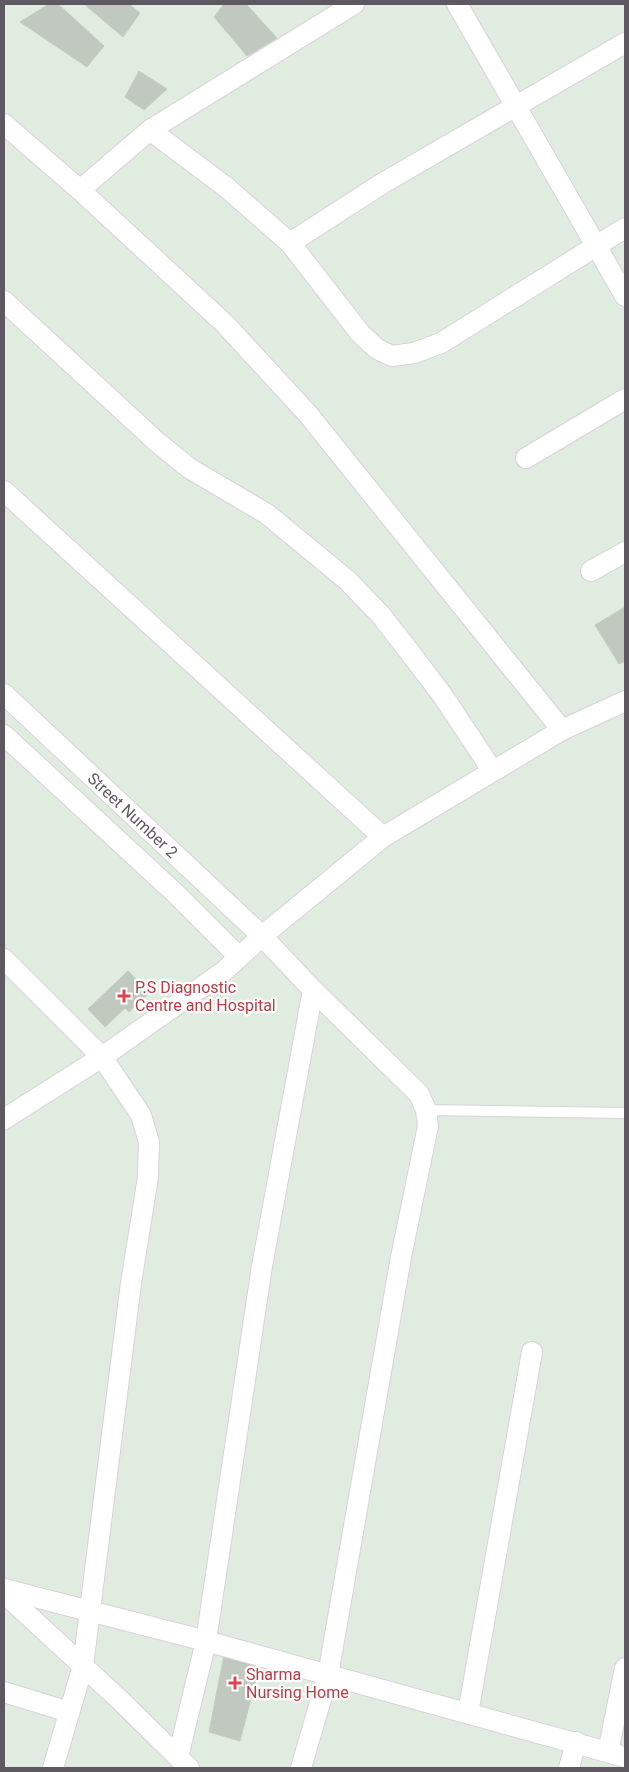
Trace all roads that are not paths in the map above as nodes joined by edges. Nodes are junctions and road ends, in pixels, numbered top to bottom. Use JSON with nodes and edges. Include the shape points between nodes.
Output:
{"nodes":[{"id":1,"x":354,"y":4,"type":"edge"},
{"id":2,"x":456,"y":4,"type":"edge"},
{"id":3,"x":625,"y":44,"type":"edge"},
{"id":4,"x":515,"y":106,"type":"junction"},
{"id":5,"x":4,"y":124,"type":"edge"},
{"id":6,"x":150,"y":130,"type":"junction"},
{"id":7,"x":80,"y":190,"type":"junction"},
{"id":8,"x":625,"y":228,"type":"edge"},
{"id":9,"x":290,"y":243,"type":"junction"},
{"id":10,"x":595,"y":246,"type":"junction"},
{"id":11,"x":625,"y":296,"type":"edge"},
{"id":12,"x":4,"y":301,"type":"edge"},
{"id":13,"x":625,"y":399,"type":"edge"},
{"id":14,"x":526,"y":458,"type":"dead end"},
{"id":15,"x":4,"y":491,"type":"edge"},
{"id":16,"x":625,"y":552,"type":"edge"},
{"id":17,"x":591,"y":571,"type":"dead end"},
{"id":18,"x":4,"y":694,"type":"edge"},
{"id":19,"x":625,"y":701,"type":"edge"},
{"id":20,"x":562,"y":730,"type":"junction"},
{"id":21,"x":4,"y":735,"type":"edge"},
{"id":22,"x":492,"y":770,"type":"junction"},
{"id":23,"x":383,"y":838,"type":"junction"},
{"id":24,"x":262,"y":936,"type":"junction"},
{"id":25,"x":239,"y":957,"type":"junction"},
{"id":26,"x":4,"y":959,"type":"edge"},
{"id":27,"x":313,"y":990,"type":"junction"},
{"id":28,"x":102,"y":1057,"type":"junction"},
{"id":29,"x":426,"y":1110,"type":"junction"},
{"id":30,"x":625,"y":1113,"type":"edge"},
{"id":31,"x":4,"y":1119,"type":"edge"},
{"id":32,"x":532,"y":1352,"type":"dead end"},
{"id":33,"x":4,"y":1589,"type":"edge"},
{"id":34,"x":4,"y":1593,"type":"edge"},
{"id":35,"x":91,"y":1610,"type":"junction"},
{"id":36,"x":206,"y":1641,"type":"junction"},
{"id":37,"x":83,"y":1666,"type":"junction"},
{"id":38,"x":625,"y":1668,"type":"edge"},
{"id":39,"x":328,"y":1674,"type":"junction"},
{"id":40,"x":4,"y":1692,"type":"edge"},
{"id":41,"x":69,"y":1712,"type":"junction"},
{"id":42,"x":468,"y":1713,"type":"junction"},
{"id":43,"x":576,"y":1742,"type":"junction"},
{"id":44,"x":617,"y":1755,"type":"edge"},
{"id":45,"x":183,"y":1763,"type":"edge"},
{"id":46,"x":53,"y":1768,"type":"edge"},
{"id":47,"x":301,"y":1768,"type":"edge"},
{"id":48,"x":570,"y":1768,"type":"edge"}],
"edges":[{"from":1,"to":6,"type":"street"},
{"from":2,"to":4,"type":"street"},
{"from":3,"to":4,"type":"street"},
{"from":4,"to":9,"type":"street","via":[[383,183]]},
{"from":4,"to":10,"type":"street"},
{"from":5,"to":7,"type":"street"},
{"from":6,"to":7,"type":"street"},
{"from":6,"to":9,"type":"street","via":[[232,191]]},
{"from":7,"to":20,"type":"street","via":[[225,324],[307,413]]},
{"from":8,"to":10,"type":"street"},
{"from":9,"to":10,"type":"street","via":[[360,333],[377,349],[392,356],[414,353],[441,343]]},
{"from":10,"to":11,"type":"street"},
{"from":12,"to":22,"type":"street","via":[[157,442],[189,468],[267,514],[347,580],[405,646]]},
{"from":13,"to":14,"type":"street"},
{"from":15,"to":23,"type":"street"},
{"from":16,"to":17,"type":"street"},
{"from":18,"to":24,"type":"street","name":"Street Number 2"},
{"from":19,"to":20,"type":"street"},
{"from":20,"to":22,"type":"street"},
{"from":21,"to":25,"type":"street","via":[[176,894]]},
{"from":22,"to":23,"type":"street"},
{"from":23,"to":24,"type":"street"},
{"from":24,"to":25,"type":"street"},
{"from":24,"to":27,"type":"street","name":"Street Number 2"},
{"from":25,"to":28,"type":"street","via":[[223,972]]},
{"from":26,"to":28,"type":"street"},
{"from":27,"to":29,"type":"street","name":"Street Number 2","via":[[413,1087]]},
{"from":27,"to":36,"type":"street","via":[[262,1266]]},
{"from":28,"to":31,"type":"street"},
{"from":28,"to":35,"type":"street","via":[[141,1115],[149,1142],[148,1177],[131,1283]]},
{"from":29,"to":30,"type":"lane"},
{"from":29,"to":39,"type":"street","via":[[428,1126],[401,1257]]},
{"from":32,"to":42,"type":"street"},
{"from":33,"to":35,"type":"street"},
{"from":34,"to":37,"type":"street"},
{"from":35,"to":36,"type":"street"},
{"from":35,"to":37,"type":"street"},
{"from":36,"to":39,"type":"street"},
{"from":36,"to":45,"type":"street"},
{"from":37,"to":41,"type":"street"},
{"from":37,"to":45,"type":"street"},
{"from":38,"to":44,"type":"street"},
{"from":39,"to":42,"type":"street"},
{"from":39,"to":47,"type":"street"},
{"from":40,"to":41,"type":"street"},
{"from":41,"to":46,"type":"street"},
{"from":42,"to":43,"type":"street"},
{"from":43,"to":44,"type":"street"},
{"from":43,"to":48,"type":"street"}]}
